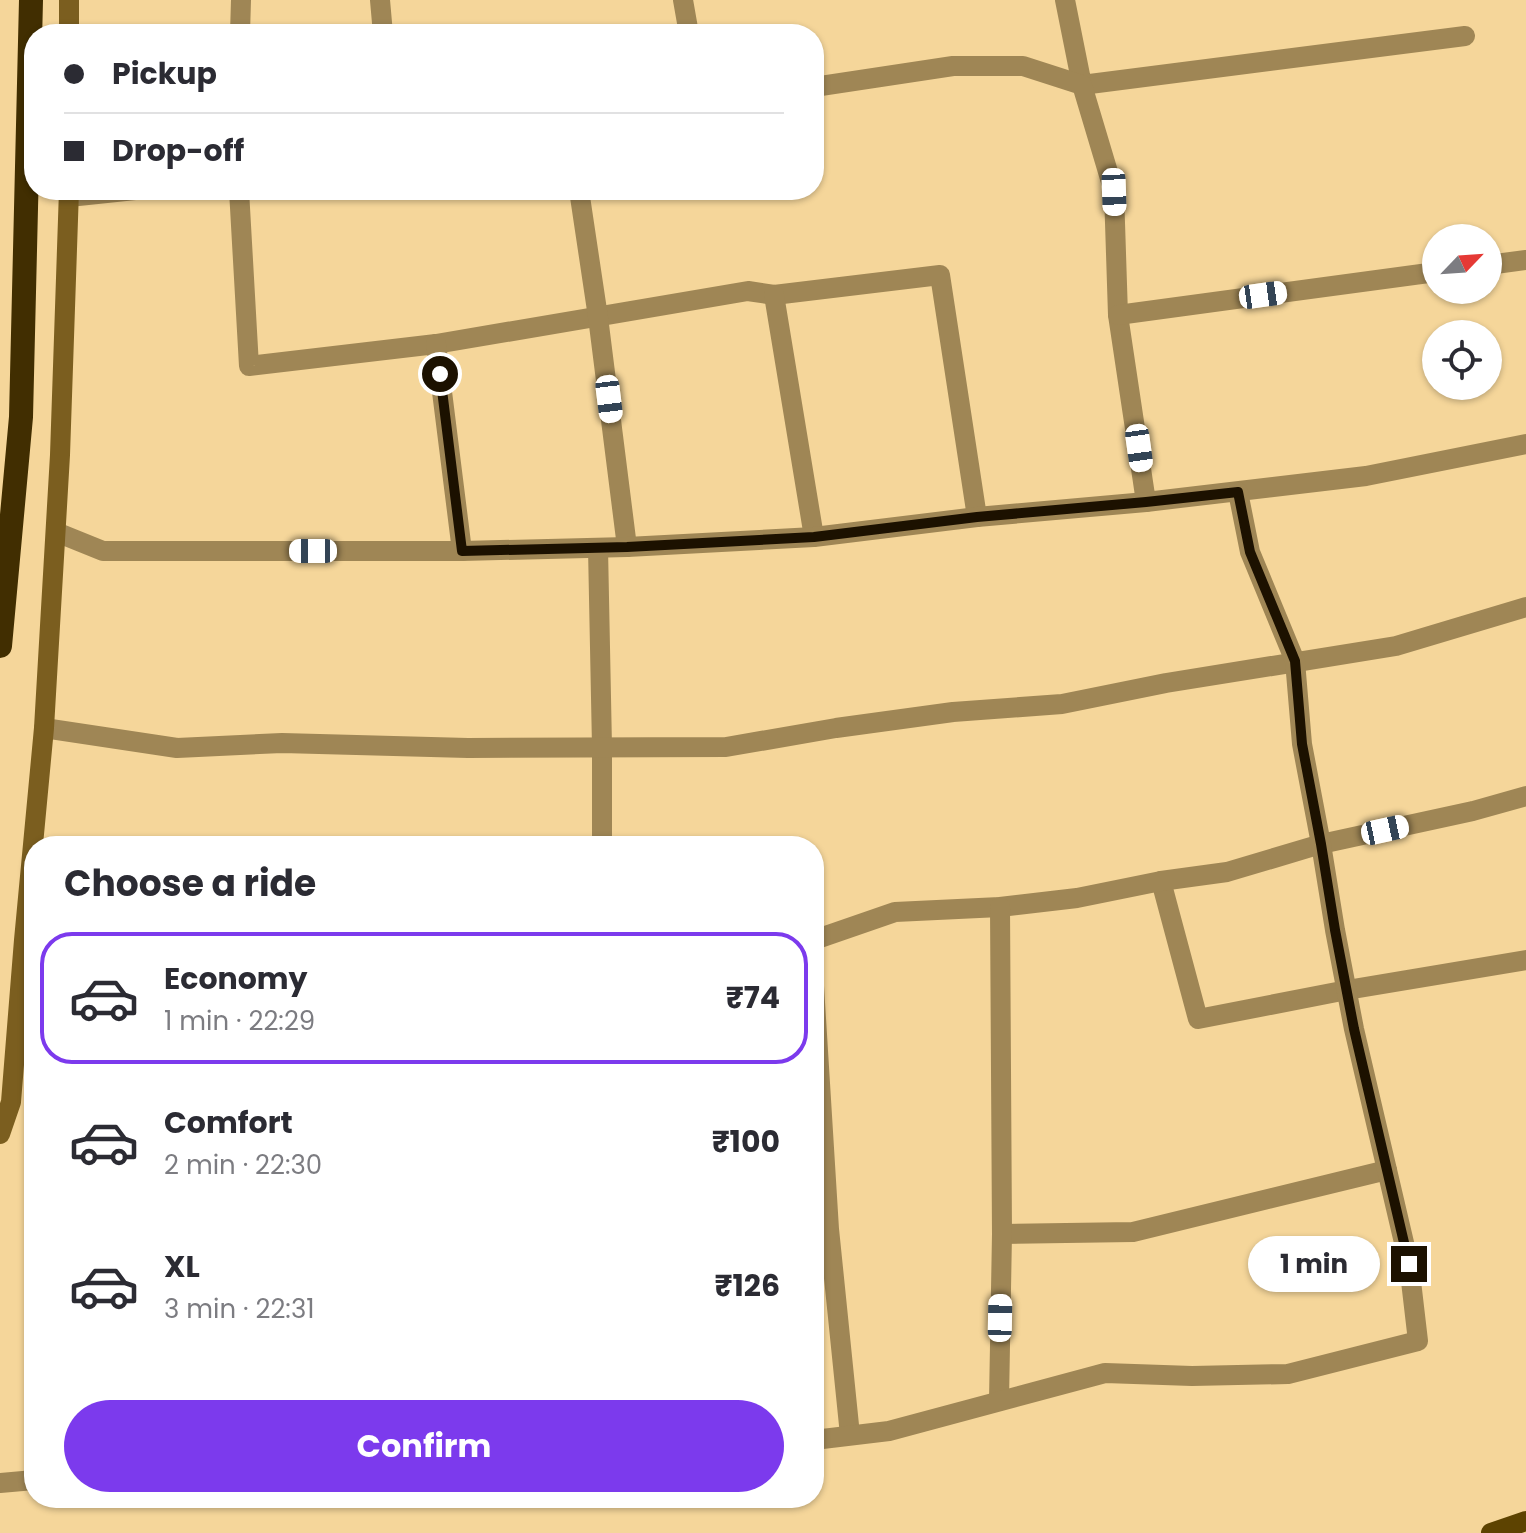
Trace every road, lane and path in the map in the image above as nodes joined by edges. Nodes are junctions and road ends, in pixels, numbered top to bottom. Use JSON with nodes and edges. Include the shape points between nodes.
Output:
{"nodes":[{"id":1,"x":31,"y":0,"type":"edge"},
{"id":2,"x":69,"y":0,"type":"edge"},
{"id":3,"x":241,"y":0,"type":"edge"},
{"id":4,"x":380,"y":0,"type":"edge"},
{"id":5,"x":683,"y":0,"type":"edge"},
{"id":6,"x":1065,"y":0,"type":"edge"},
{"id":7,"x":30,"y":24,"type":"edge"},
{"id":8,"x":69,"y":24,"type":"edge"},
{"id":9,"x":240,"y":24,"type":"edge"},
{"id":10,"x":382,"y":24,"type":"edge"},
{"id":11,"x":687,"y":24,"type":"edge"},
{"id":12,"x":1465,"y":36,"type":"dead end"},
{"id":13,"x":824,"y":85,"type":"edge"},
{"id":14,"x":1082,"y":85,"type":"junction"},
{"id":15,"x":25,"y":200,"type":"edge"},
{"id":16,"x":69,"y":200,"type":"edge"},
{"id":17,"x":240,"y":200,"type":"edge"},
{"id":18,"x":580,"y":200,"type":"edge"},
{"id":19,"x":1526,"y":260,"type":"edge"},
{"id":20,"x":1502,"y":263,"type":"edge"},
{"id":21,"x":1422,"y":274,"type":"edge"},
{"id":22,"x":774,"y":295,"type":"junction"},
{"id":23,"x":1118,"y":315,"type":"junction"},
{"id":24,"x":598,"y":317,"type":"junction"},
{"id":25,"x":436,"y":344,"type":"junction"},
{"id":26,"x":1526,"y":444,"type":"edge"},
{"id":27,"x":1238,"y":492,"type":"junction"},
{"id":28,"x":1146,"y":502,"type":"junction"},
{"id":29,"x":977,"y":517,"type":"junction"},
{"id":30,"x":56,"y":532,"type":"junction"},
{"id":31,"x":814,"y":537,"type":"junction"},
{"id":32,"x":627,"y":547,"type":"junction"},
{"id":33,"x":598,"y":548,"type":"junction"},
{"id":34,"x":462,"y":551,"type":"junction"},
{"id":35,"x":1526,"y":607,"type":"edge"},
{"id":36,"x":0,"y":646,"type":"edge"},
{"id":37,"x":1295,"y":661,"type":"junction"},
{"id":38,"x":44,"y":728,"type":"junction"},
{"id":39,"x":602,"y":747,"type":"junction"},
{"id":40,"x":1526,"y":796,"type":"edge"},
{"id":41,"x":36,"y":836,"type":"edge"},
{"id":42,"x":602,"y":836,"type":"edge"},
{"id":43,"x":1321,"y":844,"type":"junction"},
{"id":44,"x":1161,"y":881,"type":"junction"},
{"id":45,"x":1000,"y":907,"type":"junction"},
{"id":46,"x":824,"y":937,"type":"edge"},
{"id":47,"x":1526,"y":960,"type":"edge"},
{"id":48,"x":24,"y":986,"type":"edge"},
{"id":49,"x":1347,"y":990,"type":"junction"},
{"id":50,"x":0,"y":1134,"type":"edge"},
{"id":51,"x":1387,"y":1170,"type":"junction"},
{"id":52,"x":1002,"y":1234,"type":"junction"},
{"id":53,"x":824,"y":1244,"type":"edge"},
{"id":54,"x":999,"y":1401,"type":"junction"},
{"id":55,"x":850,"y":1435,"type":"junction"},
{"id":56,"x":824,"y":1439,"type":"edge"},
{"id":57,"x":24,"y":1481,"type":"edge"},
{"id":58,"x":0,"y":1483,"type":"edge"},
{"id":59,"x":1526,"y":1521,"type":"edge"},
{"id":60,"x":1491,"y":1533,"type":"edge"}],
"edges":[{"from":1,"to":7,"type":"highway"},
{"from":2,"to":8,"type":"street"},
{"from":3,"to":9,"type":"street"},
{"from":4,"to":10,"type":"street"},
{"from":5,"to":11,"type":"street"},
{"from":6,"to":14,"type":"street"},
{"from":12,"to":14,"type":"street"},
{"from":13,"to":14,"type":"street","via":[[953,66],[1023,66]]},
{"from":14,"to":23,"type":"street","via":[[1114,192]]},
{"from":15,"to":36,"type":"highway","via":[[21,417]]},
{"from":16,"to":30,"type":"street"},
{"from":17,"to":25,"type":"street","via":[[249,366]]},
{"from":18,"to":24,"type":"street"},
{"from":19,"to":20,"type":"street"},
{"from":21,"to":23,"type":"street"},
{"from":22,"to":24,"type":"street","via":[[748,291]]},
{"from":22,"to":29,"type":"street","via":[[940,275]]},
{"from":22,"to":31,"type":"street"},
{"from":23,"to":28,"type":"street"},
{"from":24,"to":25,"type":"street"},
{"from":24,"to":32,"type":"street"},
{"from":25,"to":34,"type":"street"},
{"from":26,"to":27,"type":"street","via":[[1366,476]]},
{"from":27,"to":28,"type":"street"},
{"from":27,"to":37,"type":"street","via":[[1250,552]]},
{"from":28,"to":29,"type":"street"},
{"from":29,"to":31,"type":"street"},
{"from":30,"to":34,"type":"street","via":[[103,551]]},
{"from":30,"to":38,"type":"street"},
{"from":31,"to":32,"type":"street"},
{"from":32,"to":33,"type":"street"},
{"from":33,"to":34,"type":"street"},
{"from":33,"to":39,"type":"street"},
{"from":35,"to":37,"type":"street","via":[[1396,646]]},
{"from":37,"to":39,"type":"street","via":[[1062,704],[953,712],[726,747]]},
{"from":37,"to":43,"type":"street","via":[[1302,744]]},
{"from":38,"to":39,"type":"street","via":[[177,748],[282,743]]},
{"from":38,"to":41,"type":"street"},
{"from":39,"to":42,"type":"street"},
{"from":40,"to":43,"type":"street"},
{"from":43,"to":44,"type":"street","via":[[1227,872]]},
{"from":43,"to":49,"type":"street"},
{"from":44,"to":45,"type":"street"},
{"from":44,"to":49,"type":"street","via":[[1198,1019]]},
{"from":45,"to":46,"type":"street","via":[[895,912]]},
{"from":45,"to":52,"type":"street"},
{"from":47,"to":49,"type":"street"},
{"from":48,"to":50,"type":"street","via":[[11,1102]]},
{"from":49,"to":51,"type":"street"},
{"from":51,"to":52,"type":"street","via":[[1133,1232]]},
{"from":51,"to":54,"type":"street","via":[[1409,1264],[1418,1341],[1288,1374],[1105,1373]]},
{"from":52,"to":54,"type":"street"},
{"from":53,"to":55,"type":"street"},
{"from":54,"to":55,"type":"street","via":[[889,1431]]},
{"from":55,"to":56,"type":"street"},
{"from":57,"to":58,"type":"street"},
{"from":59,"to":60,"type":"main road"}]}
